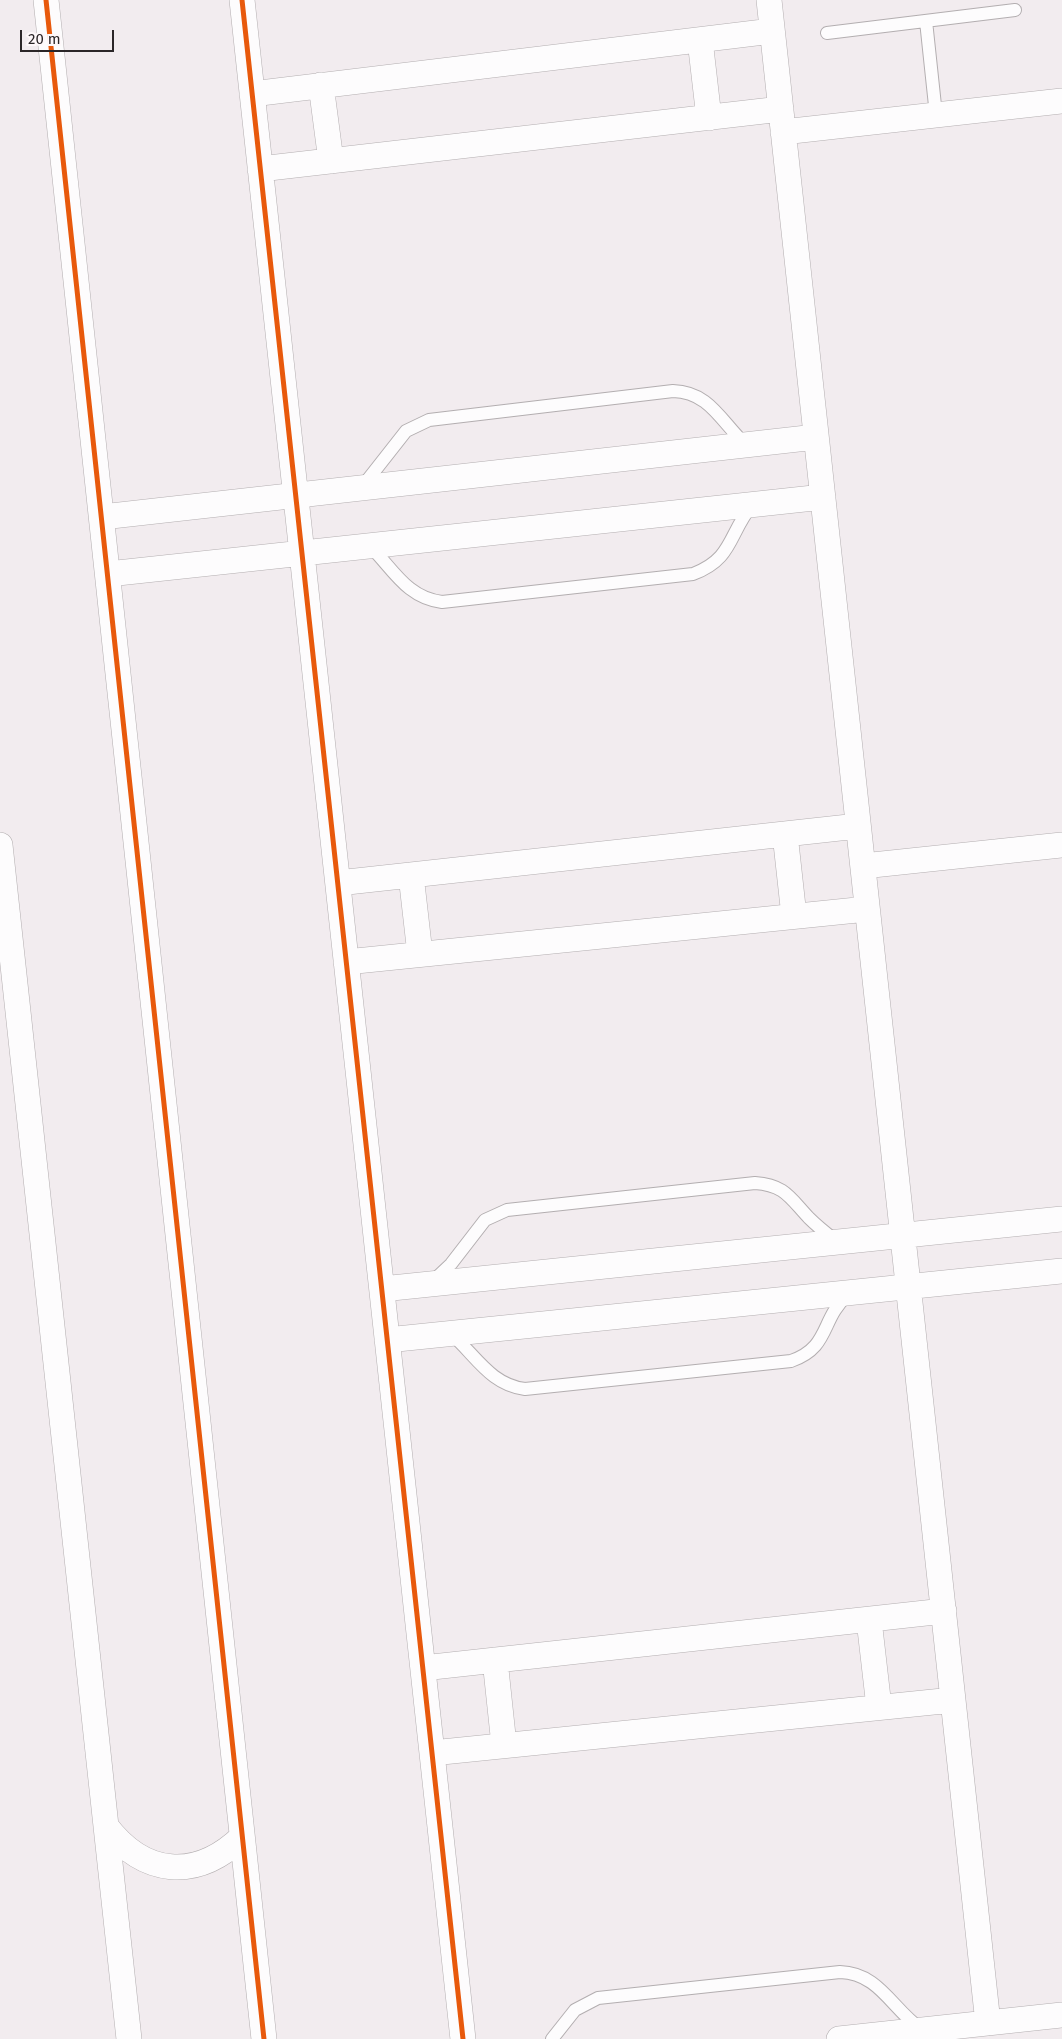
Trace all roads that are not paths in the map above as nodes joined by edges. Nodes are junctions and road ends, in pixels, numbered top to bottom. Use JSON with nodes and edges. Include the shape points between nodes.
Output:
{"nodes":[{"id":1,"x":46,"y":0,"type":"edge"},
{"id":2,"x":242,"y":0,"type":"edge"},
{"id":3,"x":769,"y":0,"type":"edge"},
{"id":4,"x":1015,"y":10,"type":"dead end"},
{"id":5,"x":926,"y":21,"type":"junction"},
{"id":6,"x":772,"y":31,"type":"junction"},
{"id":7,"x":826,"y":32,"type":"dead end"},
{"id":8,"x":700,"y":40,"type":"junction"},
{"id":9,"x":321,"y":85,"type":"junction"},
{"id":10,"x":252,"y":94,"type":"junction"},
{"id":11,"x":1062,"y":101,"type":"edge"},
{"id":12,"x":936,"y":115,"type":"junction"},
{"id":13,"x":708,"y":118,"type":"junction"},
{"id":14,"x":782,"y":121,"type":"junction"},
{"id":15,"x":331,"y":161,"type":"junction"},
{"id":16,"x":260,"y":169,"type":"junction"},
{"id":17,"x":816,"y":437,"type":"junction"},
{"id":18,"x":746,"y":445,"type":"junction"},
{"id":19,"x":360,"y":488,"type":"junction"},
{"id":20,"x":295,"y":496,"type":"junction"},
{"id":21,"x":823,"y":497,"type":"junction"},
{"id":22,"x":752,"y":505,"type":"junction"},
{"id":23,"x":102,"y":518,"type":"junction"},
{"id":24,"x":370,"y":546,"type":"junction"},
{"id":25,"x":302,"y":553,"type":"junction"},
{"id":26,"x":108,"y":574,"type":"junction"},
{"id":27,"x":858,"y":826,"type":"junction"},
{"id":28,"x":785,"y":834,"type":"junction"},
{"id":29,"x":0,"y":845,"type":"edge"},
{"id":30,"x":1062,"y":845,"type":"edge"},
{"id":31,"x":863,"y":866,"type":"junction"},
{"id":32,"x":411,"y":875,"type":"junction"},
{"id":33,"x":338,"y":883,"type":"junction"},
{"id":34,"x":867,"y":908,"type":"junction"},
{"id":35,"x":794,"y":916,"type":"junction"},
{"id":36,"x":420,"y":954,"type":"junction"},
{"id":37,"x":346,"y":962,"type":"junction"},
{"id":38,"x":1062,"y":1219,"type":"edge"},
{"id":39,"x":903,"y":1236,"type":"junction"},
{"id":40,"x":838,"y":1242,"type":"junction"},
{"id":41,"x":1062,"y":1271,"type":"edge"},
{"id":42,"x":430,"y":1284,"type":"junction"},
{"id":43,"x":908,"y":1287,"type":"junction"},
{"id":44,"x":382,"y":1289,"type":"junction"},
{"id":45,"x":850,"y":1293,"type":"junction"},
{"id":46,"x":450,"y":1333,"type":"junction"},
{"id":47,"x":387,"y":1340,"type":"junction"},
{"id":48,"x":944,"y":1611,"type":"junction"},
{"id":49,"x":869,"y":1620,"type":"junction"},
{"id":50,"x":495,"y":1660,"type":"junction"},
{"id":51,"x":422,"y":1668,"type":"junction"},
{"id":52,"x":953,"y":1700,"type":"junction"},
{"id":53,"x":879,"y":1707,"type":"junction"},
{"id":54,"x":504,"y":1746,"type":"junction"},
{"id":55,"x":432,"y":1753,"type":"junction"},
{"id":56,"x":106,"y":1826,"type":"junction"},
{"id":57,"x":242,"y":1837,"type":"junction"},
{"id":58,"x":1062,"y":2015,"type":"edge"},
{"id":59,"x":988,"y":2023,"type":"junction"},
{"id":60,"x":924,"y":2030,"type":"junction"},
{"id":61,"x":128,"y":2039,"type":"edge"},
{"id":62,"x":264,"y":2039,"type":"edge"},
{"id":63,"x":463,"y":2039,"type":"edge"},
{"id":64,"x":552,"y":2039,"type":"edge"},
{"id":65,"x":839,"y":2039,"type":"edge"}],
"edges":[{"from":1,"to":23,"type":"street"},
{"from":2,"to":10,"type":"street"},
{"from":3,"to":6,"type":"street"},
{"from":4,"to":5,"type":"lane"},
{"from":5,"to":7,"type":"lane"},
{"from":5,"to":12,"type":"lane"},
{"from":6,"to":8,"type":"street"},
{"from":6,"to":14,"type":"street"},
{"from":8,"to":9,"type":"street"},
{"from":8,"to":13,"type":"street"},
{"from":9,"to":10,"type":"street"},
{"from":9,"to":15,"type":"street"},
{"from":10,"to":16,"type":"street"},
{"from":11,"to":12,"type":"street"},
{"from":12,"to":14,"type":"street"},
{"from":13,"to":14,"type":"street"},
{"from":13,"to":15,"type":"street"},
{"from":14,"to":17,"type":"street"},
{"from":15,"to":16,"type":"street"},
{"from":16,"to":20,"type":"street"},
{"from":17,"to":18,"type":"street"},
{"from":17,"to":21,"type":"street"},
{"from":18,"to":19,"type":"street"},
{"from":18,"to":19,"type":"lane","via":[[703,399],[694,394],[673,391],[429,420],[406,431]]},
{"from":19,"to":20,"type":"street"},
{"from":20,"to":23,"type":"street"},
{"from":20,"to":25,"type":"street"},
{"from":21,"to":22,"type":"street"},
{"from":21,"to":27,"type":"street"},
{"from":22,"to":24,"type":"street"},
{"from":22,"to":24,"type":"lane","via":[[739,522],[726,553],[706,569],[693,574],[442,602],[410,590]]},
{"from":23,"to":26,"type":"street"},
{"from":24,"to":25,"type":"street"},
{"from":25,"to":26,"type":"street"},
{"from":25,"to":33,"type":"street"},
{"from":26,"to":57,"type":"street"},
{"from":27,"to":28,"type":"street"},
{"from":27,"to":31,"type":"street"},
{"from":28,"to":32,"type":"street"},
{"from":28,"to":35,"type":"street"},
{"from":29,"to":56,"type":"street"},
{"from":30,"to":31,"type":"street"},
{"from":31,"to":34,"type":"street"},
{"from":32,"to":33,"type":"street"},
{"from":32,"to":36,"type":"street"},
{"from":33,"to":37,"type":"street"},
{"from":34,"to":35,"type":"street"},
{"from":34,"to":39,"type":"street"},
{"from":35,"to":36,"type":"street"},
{"from":36,"to":37,"type":"street"},
{"from":37,"to":44,"type":"street"},
{"from":38,"to":39,"type":"street"},
{"from":39,"to":40,"type":"street"},
{"from":39,"to":43,"type":"street"},
{"from":40,"to":42,"type":"street"},
{"from":40,"to":42,"type":"lane","via":[[786,1192],[766,1184],[745,1184],[501,1212],[485,1220],[461,1252]]},
{"from":41,"to":43,"type":"street"},
{"from":42,"to":44,"type":"street"},
{"from":43,"to":45,"type":"street"},
{"from":43,"to":48,"type":"street"},
{"from":44,"to":47,"type":"street"},
{"from":45,"to":46,"type":"street"},
{"from":45,"to":46,"type":"lane","via":[[836,1308],[814,1350],[791,1361],[525,1389],[502,1384],[492,1377]]},
{"from":46,"to":47,"type":"street"},
{"from":47,"to":51,"type":"street"},
{"from":48,"to":49,"type":"street"},
{"from":48,"to":52,"type":"street"},
{"from":49,"to":50,"type":"street"},
{"from":49,"to":53,"type":"street"},
{"from":50,"to":51,"type":"street"},
{"from":50,"to":54,"type":"street"},
{"from":51,"to":55,"type":"street"},
{"from":52,"to":53,"type":"street"},
{"from":52,"to":59,"type":"street"},
{"from":53,"to":54,"type":"street"},
{"from":54,"to":55,"type":"street"},
{"from":55,"to":63,"type":"street"},
{"from":56,"to":57,"type":"street","via":[[130,1852],[145,1861],[162,1865],[206,1862],[230,1849]]},
{"from":56,"to":61,"type":"street"},
{"from":57,"to":62,"type":"street"},
{"from":58,"to":59,"type":"street"},
{"from":59,"to":60,"type":"street"},
{"from":60,"to":64,"type":"lane","via":[[894,2006],[871,1980],[851,1972],[840,1972],[598,1998],[575,2010]]},
{"from":60,"to":65,"type":"street"}]}
